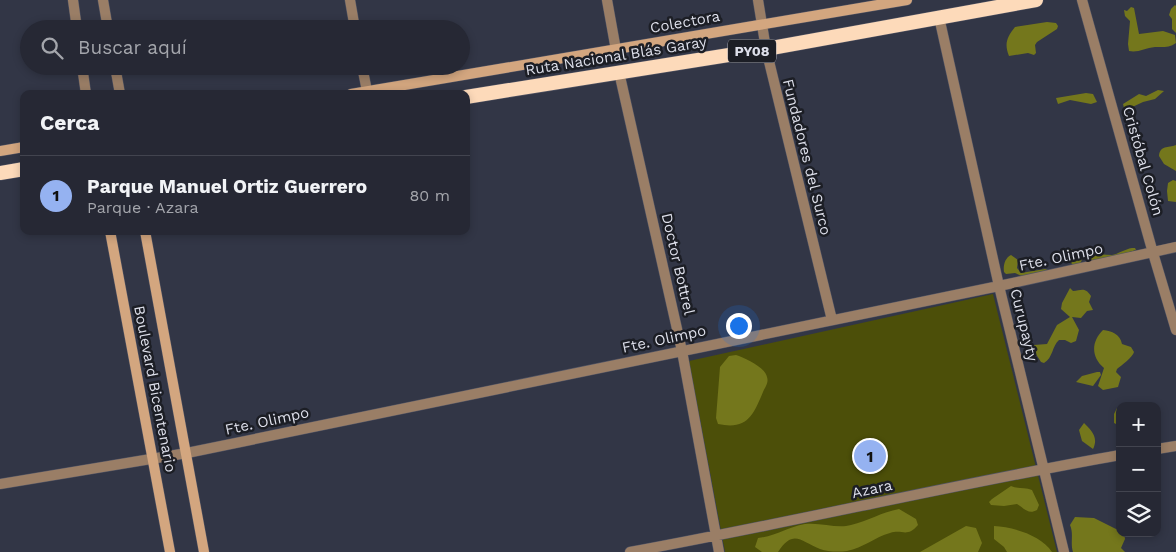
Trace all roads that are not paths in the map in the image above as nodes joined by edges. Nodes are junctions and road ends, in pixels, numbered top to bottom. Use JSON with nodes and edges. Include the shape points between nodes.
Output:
{"nodes":[{"id":1,"x":73,"y":0,"type":"edge"},
{"id":2,"x":103,"y":0,"type":"edge"},
{"id":3,"x":350,"y":0,"type":"edge"},
{"id":4,"x":607,"y":0,"type":"edge"},
{"id":5,"x":758,"y":0,"type":"edge"},
{"id":6,"x":907,"y":0,"type":"edge"},
{"id":7,"x":1036,"y":0,"type":"edge"},
{"id":8,"x":1082,"y":0,"type":"edge"},
{"id":9,"x":939,"y":17,"type":"junction"},
{"id":10,"x":76,"y":20,"type":"edge"},
{"id":11,"x":106,"y":20,"type":"edge"},
{"id":12,"x":353,"y":20,"type":"edge"},
{"id":13,"x":762,"y":24,"type":"junction"},
{"id":14,"x":766,"y":49,"type":"junction"},
{"id":15,"x":616,"y":50,"type":"junction"},
{"id":16,"x":620,"y":72,"type":"junction"},
{"id":17,"x":470,"y":74,"type":"edge"},
{"id":18,"x":83,"y":75,"type":"edge"},
{"id":19,"x":117,"y":75,"type":"edge"},
{"id":20,"x":364,"y":75,"type":"edge"},
{"id":21,"x":464,"y":75,"type":"edge"},
{"id":22,"x":85,"y":90,"type":"edge"},
{"id":23,"x":119,"y":90,"type":"edge"},
{"id":24,"x":367,"y":90,"type":"edge"},
{"id":25,"x":373,"y":90,"type":"edge"},
{"id":26,"x":470,"y":96,"type":"edge"},
{"id":27,"x":20,"y":148,"type":"edge"},
{"id":28,"x":0,"y":151,"type":"edge"},
{"id":29,"x":20,"y":170,"type":"edge"},
{"id":30,"x":0,"y":173,"type":"edge"},
{"id":31,"x":111,"y":235,"type":"edge"},
{"id":32,"x":146,"y":235,"type":"edge"},
{"id":33,"x":1176,"y":247,"type":"edge"},
{"id":34,"x":1153,"y":253,"type":"junction"},
{"id":35,"x":999,"y":286,"type":"junction"},
{"id":36,"x":832,"y":320,"type":"junction"},
{"id":37,"x":1176,"y":330,"type":"edge"},
{"id":38,"x":682,"y":351,"type":"junction"},
{"id":39,"x":1176,"y":446,"type":"edge"},
{"id":40,"x":1161,"y":448,"type":"edge"},
{"id":41,"x":187,"y":453,"type":"junction"},
{"id":42,"x":1116,"y":457,"type":"edge"},
{"id":43,"x":153,"y":458,"type":"junction"},
{"id":44,"x":1044,"y":469,"type":"junction"},
{"id":45,"x":0,"y":484,"type":"edge"},
{"id":46,"x":716,"y":536,"type":"junction"},
{"id":47,"x":170,"y":552,"type":"edge"},
{"id":48,"x":204,"y":552,"type":"edge"},
{"id":49,"x":630,"y":552,"type":"edge"},
{"id":50,"x":719,"y":552,"type":"edge"},
{"id":51,"x":1064,"y":552,"type":"edge"}],
"edges":[{"from":1,"to":10,"type":"street"},
{"from":2,"to":11,"type":"street"},
{"from":3,"to":12,"type":"street"},
{"from":4,"to":15,"type":"street"},
{"from":5,"to":13,"type":"street","name":"Fundadores del Surco"},
{"from":6,"to":13,"type":"main road","name":"Colectora"},
{"from":7,"to":9,"type":"highway","name":"Ruta Nacional Blás Garay","number":"PY08"},
{"from":8,"to":34,"type":"street","name":"Cristóbal Colón"},
{"from":9,"to":14,"type":"highway","name":"Ruta Nacional Blás Garay","number":"PY08"},
{"from":9,"to":35,"type":"street","name":"Curupayty"},
{"from":13,"to":14,"type":"street","name":"Fundadores del Surco"},
{"from":13,"to":15,"type":"main road","name":"Colectora"},
{"from":14,"to":16,"type":"highway","name":"Ruta Nacional Blás Garay","number":"PY08"},
{"from":14,"to":36,"type":"street","name":"Fundadores del Surco"},
{"from":15,"to":17,"type":"main road","name":"Colectora"},
{"from":16,"to":26,"type":"highway","name":"Ruta Nacional Blás Garay","number":"PY08"},
{"from":16,"to":38,"type":"street","name":"Doctor Bottrel"},
{"from":18,"to":22,"type":"street"},
{"from":19,"to":23,"type":"street"},
{"from":20,"to":24,"type":"street"},
{"from":21,"to":25,"type":"main road","name":"Colectora"},
{"from":27,"to":28,"type":"main road"},
{"from":29,"to":30,"type":"highway"},
{"from":31,"to":43,"type":"main road","name":"Boulevard Bicentenario"},
{"from":32,"to":41,"type":"main road","name":"Boulevard Bicentenario"},
{"from":33,"to":34,"type":"street","name":"Fte. Olimpo"},
{"from":34,"to":35,"type":"street","name":"Fte. Olimpo"},
{"from":34,"to":37,"type":"street","name":"Cristóbal Colón"},
{"from":35,"to":36,"type":"street","name":"Fte. Olimpo"},
{"from":35,"to":44,"type":"street","name":"Curupayty"},
{"from":36,"to":38,"type":"street","name":"Fte. Olimpo"},
{"from":38,"to":41,"type":"street","name":"Fte. Olimpo"},
{"from":38,"to":46,"type":"street","name":"Doctor Bottrel"},
{"from":39,"to":40,"type":"street"},
{"from":41,"to":43,"type":"street","name":"Fte. Olimpo"},
{"from":41,"to":48,"type":"main road","name":"Boulevard Bicentenario"},
{"from":42,"to":44,"type":"street","name":"Azara"},
{"from":43,"to":45,"type":"street","name":"Fte. Olimpo"},
{"from":43,"to":47,"type":"main road","name":"Boulevard Bicentenario"},
{"from":44,"to":46,"type":"street","name":"Azara"},
{"from":44,"to":51,"type":"street","name":"Curupayty"},
{"from":46,"to":49,"type":"street","name":"Azara"},
{"from":46,"to":50,"type":"street","name":"Doctor Bottrel"}]}
